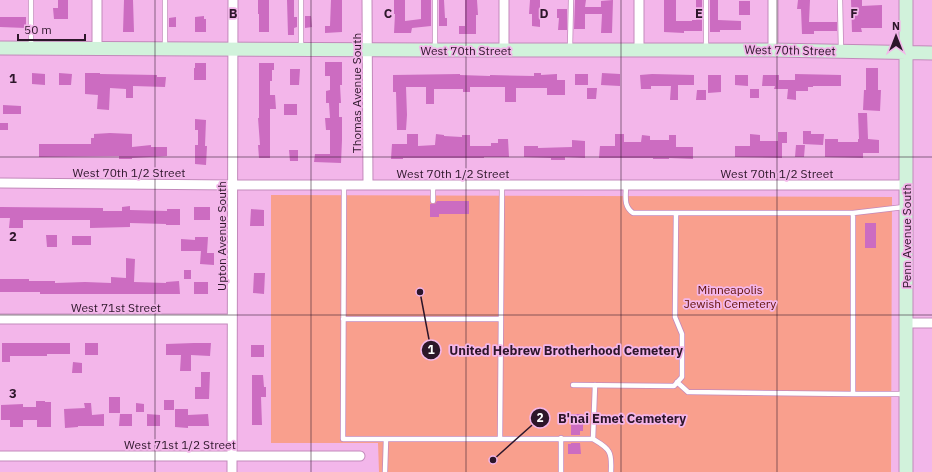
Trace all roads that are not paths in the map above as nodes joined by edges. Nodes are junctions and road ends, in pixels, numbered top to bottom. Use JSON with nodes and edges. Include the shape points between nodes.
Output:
{"nodes":[{"id":1,"x":31,"y":0,"type":"edge"},
{"id":2,"x":97,"y":0,"type":"edge"},
{"id":3,"x":165,"y":0,"type":"edge"},
{"id":4,"x":233,"y":0,"type":"edge"},
{"id":5,"x":301,"y":0,"type":"edge"},
{"id":6,"x":367,"y":0,"type":"edge"},
{"id":7,"x":435,"y":0,"type":"edge"},
{"id":8,"x":504,"y":0,"type":"edge"},
{"id":9,"x":571,"y":0,"type":"edge"},
{"id":10,"x":639,"y":0,"type":"edge"},
{"id":11,"x":706,"y":0,"type":"edge"},
{"id":12,"x":773,"y":0,"type":"edge"},
{"id":13,"x":840,"y":0,"type":"edge"},
{"id":14,"x":906,"y":0,"type":"edge"},
{"id":15,"x":0,"y":48,"type":"edge"},
{"id":16,"x":31,"y":48,"type":"junction"},
{"id":17,"x":97,"y":48,"type":"junction"},
{"id":18,"x":165,"y":49,"type":"junction"},
{"id":19,"x":233,"y":49,"type":"junction"},
{"id":20,"x":301,"y":50,"type":"junction"},
{"id":21,"x":368,"y":50,"type":"junction"},
{"id":22,"x":435,"y":50,"type":"junction"},
{"id":23,"x":504,"y":50,"type":"junction"},
{"id":24,"x":570,"y":50,"type":"junction"},
{"id":25,"x":639,"y":50,"type":"junction"},
{"id":26,"x":706,"y":50,"type":"junction"},
{"id":27,"x":774,"y":50,"type":"junction"},
{"id":28,"x":840,"y":51,"type":"junction"},
{"id":29,"x":906,"y":53,"type":"junction"},
{"id":30,"x":932,"y":53,"type":"edge"},
{"id":31,"x":0,"y":183,"type":"edge"},
{"id":32,"x":233,"y":185,"type":"junction"},
{"id":33,"x":344,"y":185,"type":"junction"},
{"id":34,"x":368,"y":185,"type":"junction"},
{"id":35,"x":433,"y":185,"type":"junction"},
{"id":36,"x":502,"y":185,"type":"junction"},
{"id":37,"x":626,"y":185,"type":"junction"},
{"id":38,"x":906,"y":185,"type":"junction"},
{"id":39,"x":433,"y":200,"type":"dead end"},
{"id":40,"x":906,"y":206,"type":"junction"},
{"id":41,"x":676,"y":213,"type":"junction"},
{"id":42,"x":853,"y":213,"type":"junction"},
{"id":43,"x":0,"y":319,"type":"edge"},
{"id":44,"x":344,"y":319,"type":"junction"},
{"id":45,"x":232,"y":320,"type":"junction"},
{"id":46,"x":501,"y":320,"type":"junction"},
{"id":47,"x":906,"y":323,"type":"junction"},
{"id":48,"x":932,"y":323,"type":"edge"},
{"id":49,"x":677,"y":382,"type":"junction"},
{"id":50,"x":573,"y":385,"type":"dead end"},
{"id":51,"x":594,"y":385,"type":"junction"},
{"id":52,"x":853,"y":394,"type":"junction"},
{"id":53,"x":906,"y":394,"type":"junction"},
{"id":54,"x":561,"y":438,"type":"junction"},
{"id":55,"x":386,"y":439,"type":"junction"},
{"id":56,"x":500,"y":439,"type":"junction"},
{"id":57,"x":593,"y":439,"type":"junction"},
{"id":58,"x":0,"y":456,"type":"edge"},
{"id":59,"x":232,"y":456,"type":"junction"},
{"id":60,"x":360,"y":456,"type":"dead end"},
{"id":61,"x":232,"y":472,"type":"edge"},
{"id":62,"x":385,"y":472,"type":"edge"},
{"id":63,"x":561,"y":472,"type":"edge"},
{"id":64,"x":611,"y":472,"type":"edge"},
{"id":65,"x":906,"y":472,"type":"edge"}],
"edges":[{"from":1,"to":16,"type":"lane"},
{"from":2,"to":17,"type":"street"},
{"from":3,"to":18,"type":"lane"},
{"from":4,"to":19,"type":"street","name":"Upton Avenue South"},
{"from":5,"to":20,"type":"lane"},
{"from":6,"to":21,"type":"street","name":"Thomas Avenue South"},
{"from":7,"to":22,"type":"lane"},
{"from":8,"to":23,"type":"street"},
{"from":9,"to":24,"type":"lane"},
{"from":10,"to":25,"type":"street"},
{"from":11,"to":26,"type":"lane"},
{"from":12,"to":27,"type":"street"},
{"from":13,"to":28,"type":"lane"},
{"from":14,"to":29,"type":"street","name":"Penn Avenue South"},
{"from":15,"to":16,"type":"street","name":"West 70th Street"},
{"from":16,"to":17,"type":"street","name":"West 70th Street"},
{"from":17,"to":18,"type":"street","name":"West 70th Street"},
{"from":18,"to":19,"type":"street","name":"West 70th Street"},
{"from":19,"to":20,"type":"street","name":"West 70th Street"},
{"from":19,"to":32,"type":"street","name":"Upton Avenue South"},
{"from":20,"to":21,"type":"street","name":"West 70th Street"},
{"from":21,"to":22,"type":"street","name":"West 70th Street"},
{"from":21,"to":34,"type":"street","name":"Thomas Avenue South"},
{"from":22,"to":23,"type":"street","name":"West 70th Street"},
{"from":23,"to":24,"type":"street","name":"West 70th Street"},
{"from":24,"to":25,"type":"street","name":"West 70th Street"},
{"from":25,"to":26,"type":"street","name":"West 70th Street"},
{"from":26,"to":27,"type":"street","name":"West 70th Street"},
{"from":27,"to":28,"type":"street","name":"West 70th Street"},
{"from":28,"to":29,"type":"street","name":"West 70th Street"},
{"from":29,"to":30,"type":"street","name":"West 70th Street"},
{"from":29,"to":38,"type":"street","name":"Penn Avenue South"},
{"from":31,"to":32,"type":"street","name":"West 70th 1/2 Street"},
{"from":32,"to":33,"type":"street","name":"West 70th 1/2 Street"},
{"from":32,"to":45,"type":"street","name":"Upton Avenue South"},
{"from":33,"to":34,"type":"street","name":"West 70th 1/2 Street"},
{"from":33,"to":44,"type":"lane"},
{"from":34,"to":35,"type":"street","name":"West 70th 1/2 Street"},
{"from":35,"to":36,"type":"street","name":"West 70th 1/2 Street"},
{"from":35,"to":39,"type":"lane"},
{"from":36,"to":37,"type":"street","name":"West 70th 1/2 Street"},
{"from":36,"to":46,"type":"lane"},
{"from":37,"to":38,"type":"street","name":"West 70th 1/2 Street"},
{"from":37,"to":41,"type":"lane","via":[[626,206],[633,213]]},
{"from":38,"to":40,"type":"street","name":"Penn Avenue South"},
{"from":40,"to":42,"type":"lane"},
{"from":40,"to":47,"type":"street","name":"Penn Avenue South"},
{"from":41,"to":42,"type":"lane"},
{"from":41,"to":49,"type":"lane","via":[[675,317],[682,334],[682,377]]},
{"from":42,"to":52,"type":"lane"},
{"from":43,"to":45,"type":"street","name":"West 71st Street"},
{"from":44,"to":46,"type":"lane"},
{"from":44,"to":55,"type":"lane","via":[[343,439]]},
{"from":45,"to":59,"type":"street","name":"Upton Avenue South"},
{"from":46,"to":56,"type":"lane"},
{"from":47,"to":48,"type":"street"},
{"from":47,"to":53,"type":"street","name":"Penn Avenue South"},
{"from":49,"to":51,"type":"lane","via":[[674,386]]},
{"from":49,"to":52,"type":"lane","via":[[688,392]]},
{"from":50,"to":51,"type":"lane"},
{"from":51,"to":57,"type":"lane"},
{"from":52,"to":53,"type":"lane"},
{"from":53,"to":65,"type":"street","name":"Penn Avenue South"},
{"from":54,"to":56,"type":"lane"},
{"from":54,"to":57,"type":"lane"},
{"from":54,"to":63,"type":"lane"},
{"from":55,"to":56,"type":"lane"},
{"from":55,"to":62,"type":"lane"},
{"from":57,"to":64,"type":"lane","via":[[609,452]]},
{"from":58,"to":59,"type":"street","name":"West 71st 1/2 Street"},
{"from":59,"to":60,"type":"street","name":"West 71st 1/2 Street"},
{"from":59,"to":61,"type":"street","name":"Upton Avenue South"}]}
